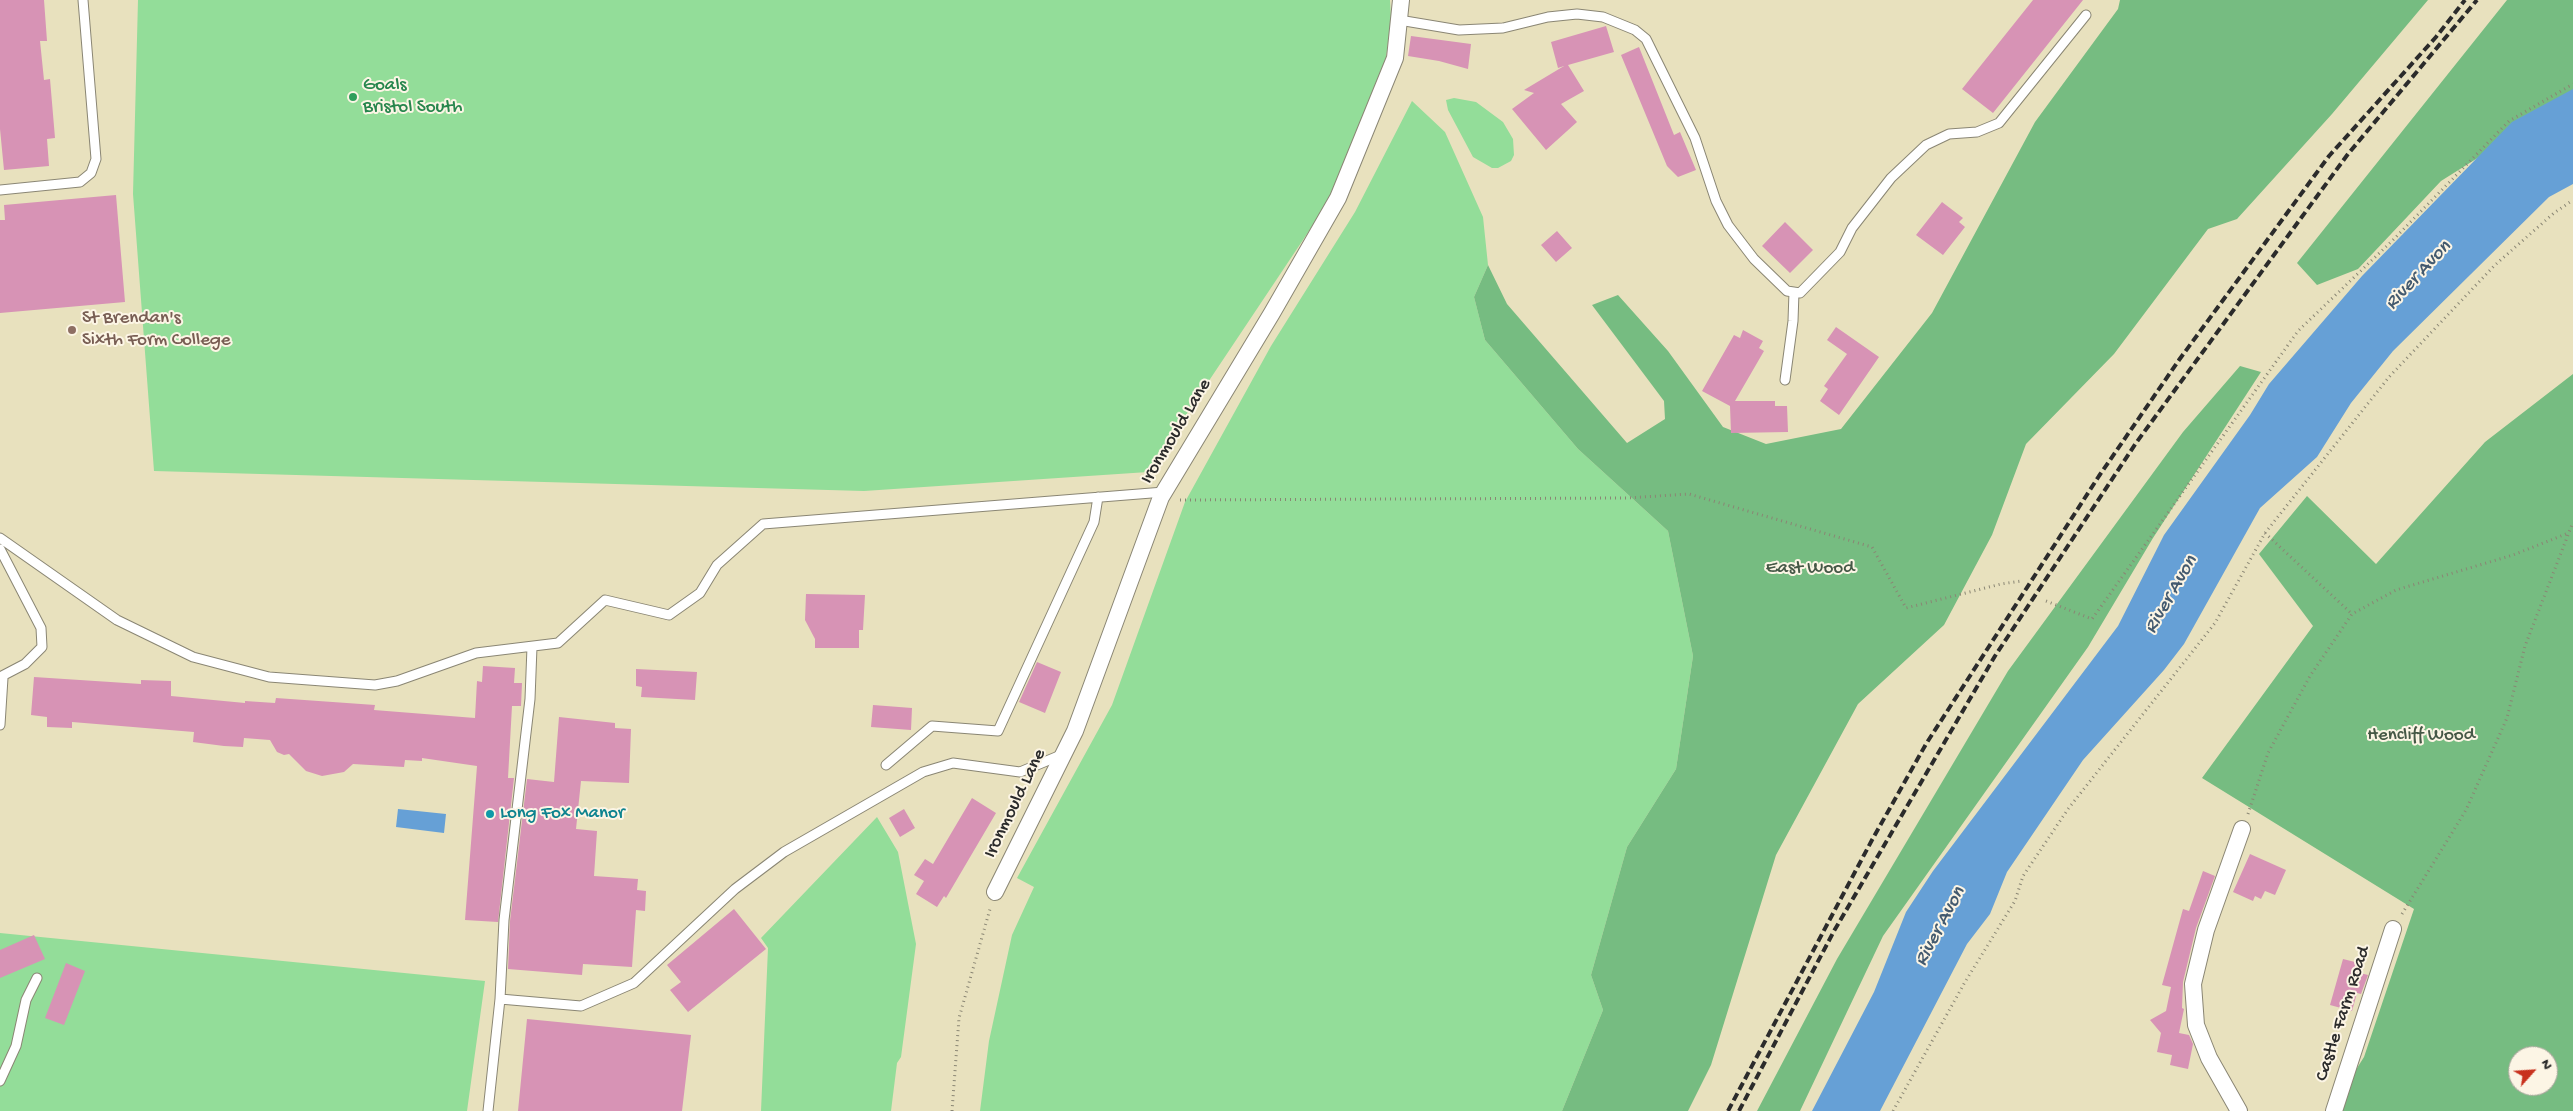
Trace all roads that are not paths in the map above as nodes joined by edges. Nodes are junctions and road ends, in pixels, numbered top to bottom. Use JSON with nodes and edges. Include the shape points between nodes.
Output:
{"nodes":[{"id":1,"x":83,"y":0,"type":"edge"},
{"id":2,"x":1401,"y":0,"type":"edge"},
{"id":3,"x":2086,"y":16,"type":"dead end"},
{"id":4,"x":1398,"y":20,"type":"junction"},
{"id":5,"x":0,"y":190,"type":"edge"},
{"id":6,"x":1794,"y":292,"type":"junction"},
{"id":7,"x":1785,"y":380,"type":"dead end"},
{"id":8,"x":1162,"y":494,"type":"junction"},
{"id":9,"x":1098,"y":497,"type":"junction"},
{"id":10,"x":0,"y":538,"type":"edge"},
{"id":11,"x":0,"y":549,"type":"edge"},
{"id":12,"x":532,"y":647,"type":"junction"},
{"id":13,"x":2,"y":677,"type":"edge"},
{"id":14,"x":0,"y":725,"type":"edge"},
{"id":15,"x":1064,"y":754,"type":"junction"},
{"id":16,"x":886,"y":765,"type":"dead end"},
{"id":17,"x":2242,"y":829,"type":"road end"},
{"id":18,"x":995,"y":892,"type":"road end"},
{"id":19,"x":2393,"y":929,"type":"road end"},
{"id":20,"x":38,"y":978,"type":"dead end"},
{"id":21,"x":500,"y":999,"type":"junction"},
{"id":22,"x":0,"y":1081,"type":"edge"},
{"id":23,"x":488,"y":1111,"type":"edge"},
{"id":24,"x":2239,"y":1111,"type":"edge"},
{"id":25,"x":2334,"y":1111,"type":"edge"}],
"edges":[{"from":1,"to":5,"type":"lane","via":[[96,159],[91,173],[80,182]]},
{"from":2,"to":4,"type":"street","name":"Ironmould Lane"},
{"from":3,"to":6,"type":"lane","via":[[1999,123],[1977,132],[1949,134],[1926,145],[1891,178],[1852,228],[1840,252],[1800,293]]},
{"from":4,"to":6,"type":"lane","via":[[1459,30],[1503,28],[1548,16],[1577,14],[1603,18],[1635,30],[1646,40],[1696,138],[1716,202],[1728,225],[1754,259],[1787,291]]},
{"from":4,"to":8,"type":"street","name":"Ironmould Lane","via":[[1395,58],[1338,198]]},
{"from":6,"to":7,"type":"lane"},
{"from":8,"to":9,"type":"lane"},
{"from":8,"to":15,"type":"street","name":"Ironmould Lane"},
{"from":9,"to":12,"type":"lane","via":[[763,524],[717,564],[700,593],[669,615],[605,600],[558,643]]},
{"from":9,"to":16,"type":"lane","via":[[1094,522],[998,731],[932,726]]},
{"from":10,"to":12,"type":"lane","via":[[117,620],[193,657],[269,677],[375,685],[397,681],[476,653]]},
{"from":11,"to":13,"type":"lane","via":[[41,628],[42,646],[25,664]]},
{"from":12,"to":21,"type":"lane","via":[[530,699],[504,920]]},
{"from":13,"to":14,"type":"lane"},
{"from":15,"to":18,"type":"street","name":"Ironmould Lane"},
{"from":15,"to":21,"type":"lane","via":[[1020,772],[953,763],[923,772],[784,852],[735,889],[634,983],[581,1006]]},
{"from":17,"to":24,"type":"street","via":[[2206,930],[2192,984],[2196,1025],[2208,1058]]},
{"from":19,"to":25,"type":"street","name":"Castle Farm Road"},
{"from":20,"to":22,"type":"lane","via":[[26,1000],[16,1046]]},
{"from":21,"to":23,"type":"lane"}]}
